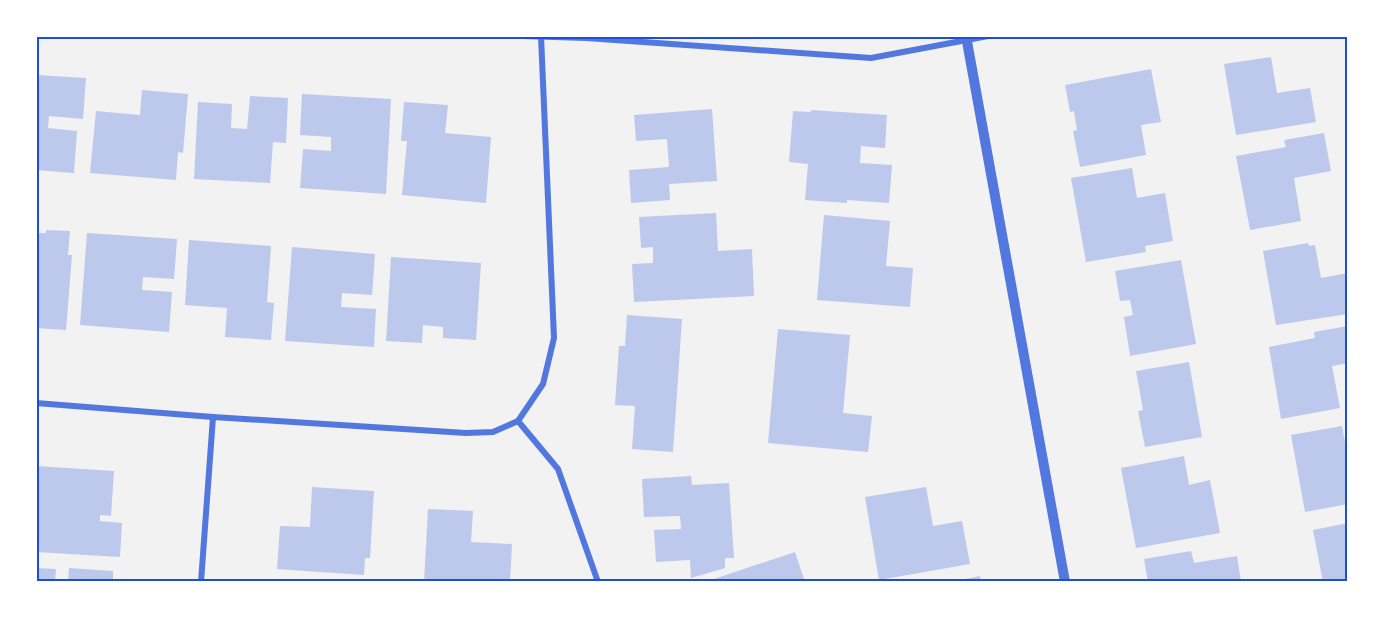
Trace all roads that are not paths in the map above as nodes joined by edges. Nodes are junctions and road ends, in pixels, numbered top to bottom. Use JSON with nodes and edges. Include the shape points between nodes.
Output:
{"nodes":[{"id":1,"x":523,"y":36,"type":"edge"},
{"id":2,"x":988,"y":36,"type":"edge"},
{"id":3,"x":541,"y":37,"type":"edge"},
{"id":4,"x":966,"y":38,"type":"edge"},
{"id":5,"x":36,"y":403,"type":"edge"},
{"id":6,"x":213,"y":417,"type":"junction"},
{"id":7,"x":518,"y":421,"type":"junction"},
{"id":8,"x":201,"y":582,"type":"edge"},
{"id":9,"x":598,"y":582,"type":"edge"},
{"id":10,"x":1065,"y":582,"type":"edge"}],
"edges":[{"from":1,"to":3,"type":"street"},
{"from":2,"to":4,"type":"street"},
{"from":3,"to":4,"type":"street","via":[[871,58]]},
{"from":3,"to":7,"type":"street","via":[[554,338],[543,384]]},
{"from":4,"to":10,"type":"street"},
{"from":5,"to":6,"type":"street"},
{"from":6,"to":7,"type":"street","via":[[466,433],[493,432]]},
{"from":6,"to":8,"type":"street"},
{"from":7,"to":9,"type":"street","via":[[558,470]]}]}
